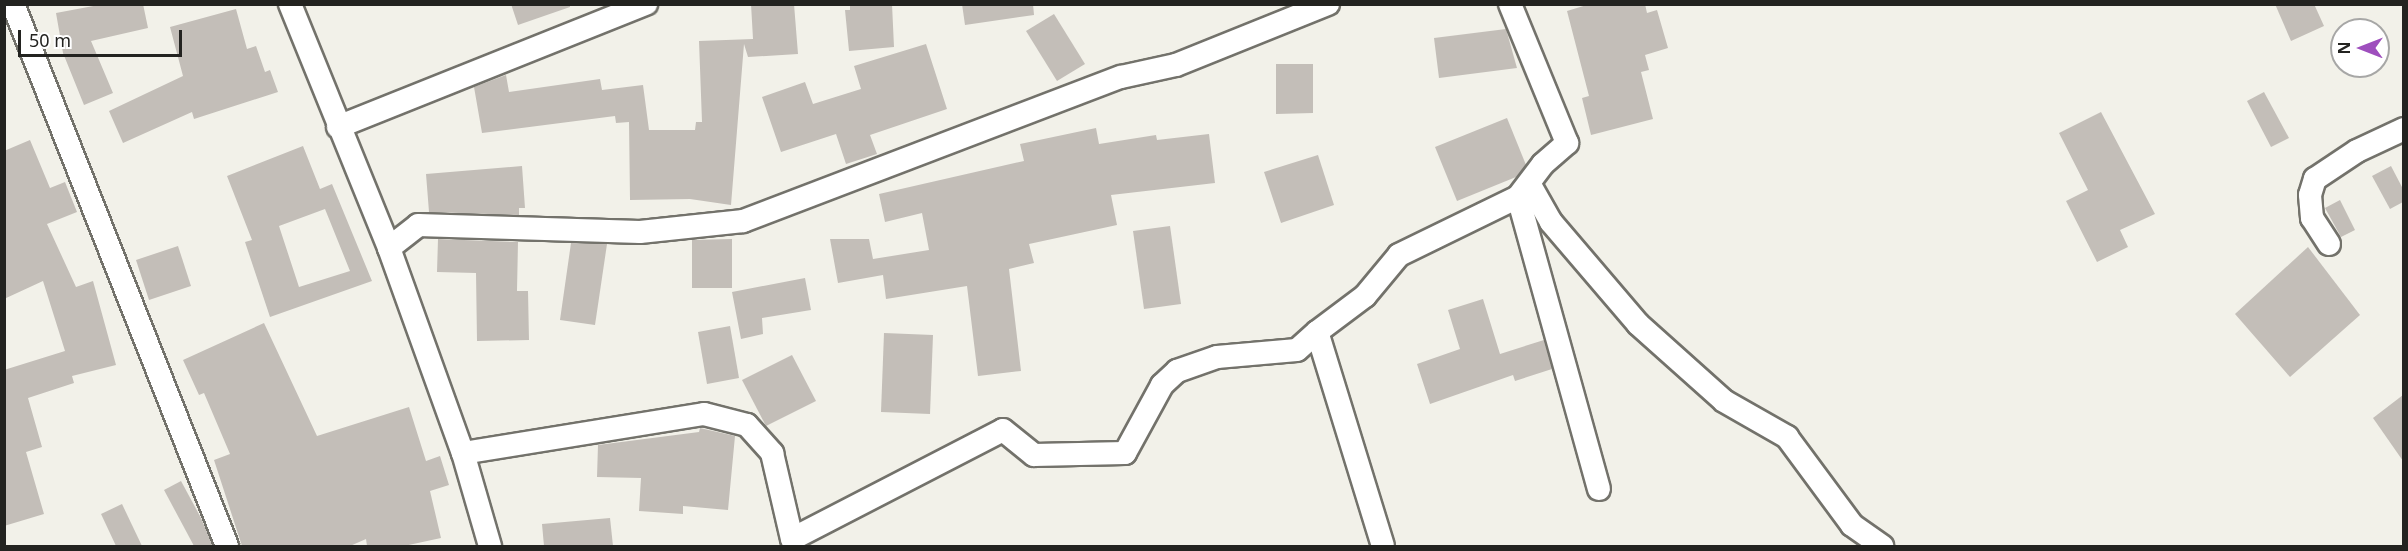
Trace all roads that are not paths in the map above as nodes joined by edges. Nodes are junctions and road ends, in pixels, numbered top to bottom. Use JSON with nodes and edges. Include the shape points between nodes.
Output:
{"nodes":[{"id":1,"x":13,"y":4,"type":"edge"},
{"id":2,"x":290,"y":4,"type":"edge"},
{"id":3,"x":645,"y":4,"type":"edge"},
{"id":4,"x":1328,"y":4,"type":"edge"},
{"id":5,"x":1510,"y":4,"type":"edge"},
{"id":6,"x":597,"y":14,"type":"edge"},
{"id":7,"x":338,"y":127,"type":"junction"},
{"id":8,"x":2403,"y":131,"type":"edge"},
{"id":9,"x":1524,"y":191,"type":"junction"},
{"id":10,"x":2329,"y":244,"type":"dead end"},
{"id":11,"x":389,"y":248,"type":"junction"},
{"id":12,"x":1317,"y":332,"type":"junction"},
{"id":13,"x":463,"y":453,"type":"junction"},
{"id":14,"x":1599,"y":489,"type":"dead end"},
{"id":15,"x":783,"y":543,"type":"edge"},
{"id":16,"x":227,"y":546,"type":"edge"},
{"id":17,"x":490,"y":546,"type":"edge"},
{"id":18,"x":1383,"y":546,"type":"edge"},
{"id":19,"x":1882,"y":546,"type":"edge"}],
"edges":[{"from":1,"to":16,"type":"street"},
{"from":2,"to":7,"type":"street"},
{"from":3,"to":6,"type":"street"},
{"from":4,"to":11,"type":"street","via":[[1176,65],[1121,77],[743,221],[640,232],[418,225]]},
{"from":5,"to":9,"type":"street","via":[[1568,143],[1543,164]]},
{"from":6,"to":7,"type":"street"},
{"from":7,"to":11,"type":"street"},
{"from":8,"to":10,"type":"street","via":[[2357,151],[2315,179],[2310,195],[2312,218]]},
{"from":9,"to":12,"type":"street","via":[[1399,255],[1365,296]]},
{"from":9,"to":14,"type":"street"},
{"from":9,"to":19,"type":"street","via":[[1638,324],[1724,400],[1787,437],[1852,525]]},
{"from":11,"to":13,"type":"street"},
{"from":12,"to":15,"type":"street","via":[[1297,350],[1217,357],[1177,371],[1162,385],[1125,453],[1034,455],[1003,430]]},
{"from":12,"to":18,"type":"street"},
{"from":13,"to":15,"type":"street","via":[[704,414],[747,425],[772,453]]},
{"from":13,"to":17,"type":"street"}]}
